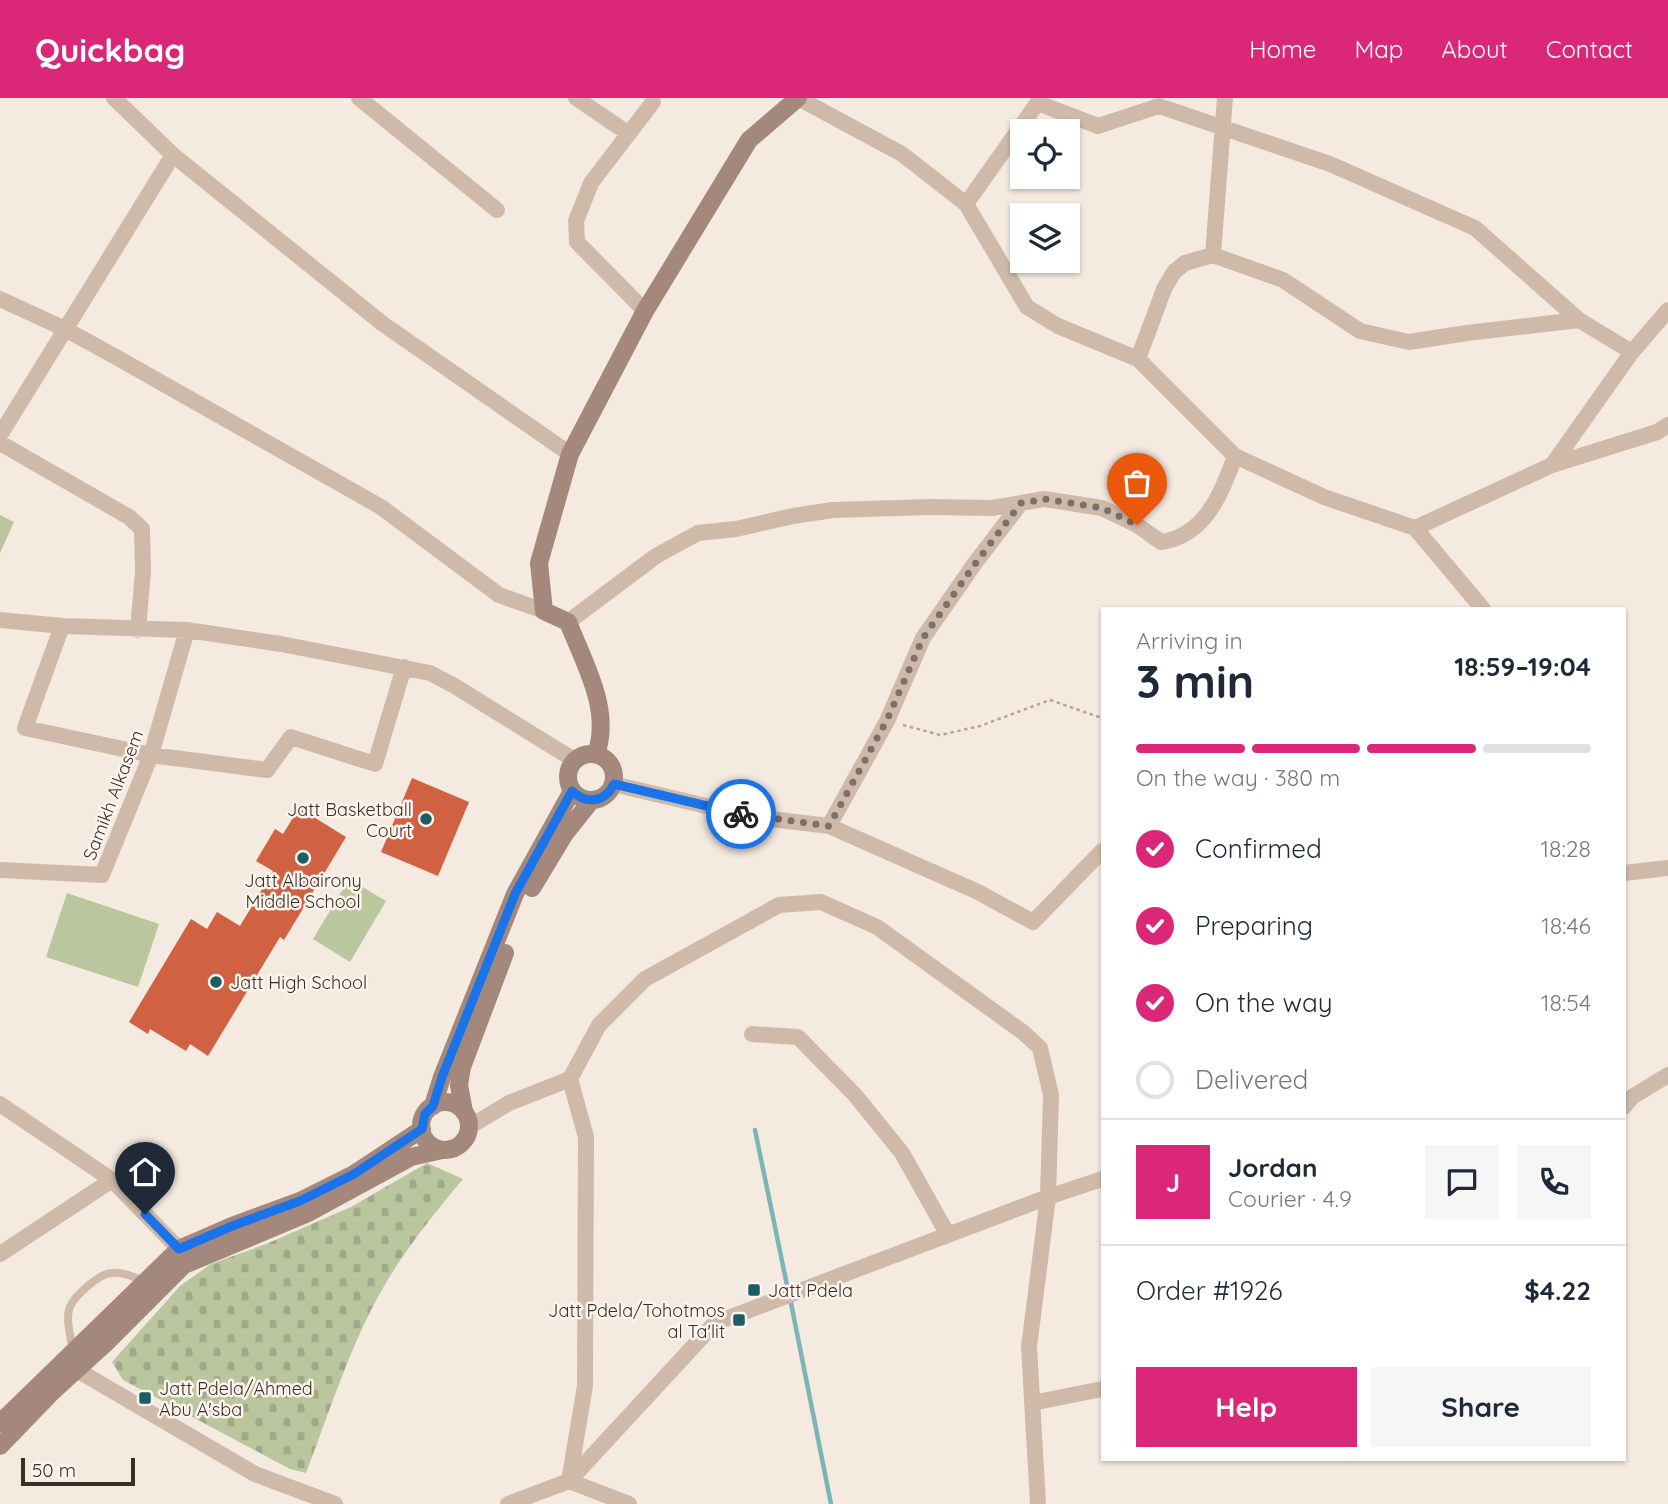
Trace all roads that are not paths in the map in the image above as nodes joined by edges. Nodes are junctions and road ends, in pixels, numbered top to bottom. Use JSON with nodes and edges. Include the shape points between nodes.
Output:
{"nodes":[{"id":1,"x":114,"y":98,"type":"edge"},
{"id":2,"x":359,"y":98,"type":"edge"},
{"id":3,"x":576,"y":98,"type":"edge"},
{"id":4,"x":798,"y":98,"type":"edge"},
{"id":5,"x":1225,"y":98,"type":"edge"},
{"id":6,"x":1040,"y":100,"type":"edge"},
{"id":7,"x":653,"y":102,"type":"dead end"},
{"id":8,"x":1223,"y":127,"type":"junction"},
{"id":9,"x":629,"y":134,"type":"junction"},
{"id":10,"x":173,"y":155,"type":"junction"},
{"id":11,"x":966,"y":204,"type":"junction"},
{"id":12,"x":497,"y":210,"type":"dead end"},
{"id":13,"x":1213,"y":255,"type":"junction"},
{"id":14,"x":0,"y":299,"type":"edge"},
{"id":15,"x":645,"y":310,"type":"junction"},
{"id":16,"x":1668,"y":310,"type":"edge"},
{"id":17,"x":1579,"y":320,"type":"junction"},
{"id":18,"x":65,"y":329,"type":"junction"},
{"id":19,"x":1632,"y":352,"type":"junction"},
{"id":20,"x":1138,"y":359,"type":"junction"},
{"id":21,"x":1668,"y":425,"type":"edge"},
{"id":22,"x":0,"y":435,"type":"edge"},
{"id":23,"x":0,"y":443,"type":"edge"},
{"id":24,"x":570,"y":454,"type":"junction"},
{"id":25,"x":1235,"y":456,"type":"junction"},
{"id":26,"x":1552,"y":465,"type":"junction"},
{"id":27,"x":1021,"y":503,"type":"junction"},
{"id":28,"x":1415,"y":528,"type":"junction"},
{"id":29,"x":1481,"y":607,"type":"edge"},
{"id":30,"x":544,"y":611,"type":"junction"},
{"id":31,"x":0,"y":620,"type":"edge"},
{"id":32,"x":568,"y":622,"type":"junction"},
{"id":33,"x":62,"y":626,"type":"junction"},
{"id":34,"x":138,"y":630,"type":"junction"},
{"id":35,"x":187,"y":630,"type":"junction"},
{"id":36,"x":404,"y":667,"type":"junction"},
{"id":37,"x":596,"y":754,"type":"junction"},
{"id":38,"x":151,"y":755,"type":"junction"},
{"id":39,"x":574,"y":760,"type":"junction"},
{"id":40,"x":614,"y":784,"type":"junction"},
{"id":41,"x":572,"y":791,"type":"junction"},
{"id":42,"x":591,"y":801,"type":"junction"},
{"id":43,"x":829,"y":826,"type":"junction"},
{"id":44,"x":1101,"y":852,"type":"edge"},
{"id":45,"x":1668,"y":868,"type":"edge"},
{"id":46,"x":0,"y":870,"type":"edge"},
{"id":47,"x":1626,"y":873,"type":"edge"},
{"id":48,"x":752,"y":1034,"type":"dead end"},
{"id":49,"x":1668,"y":1075,"type":"edge"},
{"id":50,"x":570,"y":1079,"type":"junction"},
{"id":51,"x":0,"y":1104,"type":"edge"},
{"id":52,"x":1626,"y":1104,"type":"edge"},
{"id":53,"x":433,"y":1106,"type":"junction"},
{"id":54,"x":467,"y":1120,"type":"junction"},
{"id":55,"x":422,"y":1129,"type":"junction"},
{"id":56,"x":442,"y":1150,"type":"junction"},
{"id":57,"x":1101,"y":1179,"type":"edge"},
{"id":58,"x":112,"y":1180,"type":"junction"},
{"id":59,"x":1048,"y":1197,"type":"junction"},
{"id":60,"x":948,"y":1235,"type":"junction"},
{"id":61,"x":179,"y":1249,"type":"junction"},
{"id":62,"x":0,"y":1254,"type":"edge"},
{"id":63,"x":144,"y":1281,"type":"junction"},
{"id":64,"x":75,"y":1361,"type":"junction"},
{"id":65,"x":1101,"y":1389,"type":"edge"},
{"id":66,"x":1032,"y":1403,"type":"junction"},
{"id":67,"x":0,"y":1423,"type":"edge"},
{"id":68,"x":0,"y":1446,"type":"edge"},
{"id":69,"x":569,"y":1481,"type":"junction"},
{"id":70,"x":335,"y":1504,"type":"edge"},
{"id":71,"x":508,"y":1504,"type":"edge"},
{"id":72,"x":629,"y":1504,"type":"edge"},
{"id":73,"x":1038,"y":1504,"type":"edge"}],
"edges":[{"from":1,"to":10,"type":"street"},
{"from":2,"to":12,"type":"street"},
{"from":3,"to":9,"type":"street"},
{"from":4,"to":11,"type":"street","via":[[902,154]]},
{"from":4,"to":15,"type":"street","via":[[749,140]]},
{"from":5,"to":8,"type":"street"},
{"from":6,"to":8,"type":"street","via":[[1098,126],[1159,106]]},
{"from":6,"to":11,"type":"street"},
{"from":7,"to":9,"type":"street"},
{"from":8,"to":13,"type":"street"},
{"from":8,"to":17,"type":"street","via":[[1330,164],[1475,228]]},
{"from":9,"to":15,"type":"street","via":[[591,183],[576,221],[577,242]]},
{"from":10,"to":18,"type":"street"},
{"from":10,"to":24,"type":"street","via":[[383,324]]},
{"from":11,"to":20,"type":"street","via":[[1027,307],[1058,326]]},
{"from":13,"to":17,"type":"street","via":[[1283,281],[1360,331],[1409,342]]},
{"from":13,"to":20,"type":"street","via":[[1185,263],[1174,272]]},
{"from":14,"to":18,"type":"street"},
{"from":15,"to":24,"type":"street"},
{"from":16,"to":19,"type":"street"},
{"from":17,"to":19,"type":"street"},
{"from":18,"to":22,"type":"street"},
{"from":18,"to":30,"type":"street","via":[[381,507],[499,595]]},
{"from":19,"to":26,"type":"street"},
{"from":20,"to":25,"type":"street"},
{"from":21,"to":26,"type":"street"},
{"from":23,"to":34,"type":"street","via":[[129,517],[142,529]]},
{"from":24,"to":30,"type":"street","via":[[539,563]]},
{"from":25,"to":27,"type":"street","via":[[1221,496],[1195,527],[1177,540],[1161,542],[1102,508],[1045,499]]},
{"from":25,"to":28,"type":"street","via":[[1324,497]]},
{"from":26,"to":28,"type":"street"},
{"from":27,"to":32,"type":"street","via":[[992,508],[833,510],[698,533],[656,556]]},
{"from":27,"to":43,"type":"street","via":[[923,638],[887,720]]},
{"from":28,"to":29,"type":"street"},
{"from":30,"to":32,"type":"street"},
{"from":31,"to":33,"type":"street"},
{"from":32,"to":37,"type":"street","via":[[601,712]]},
{"from":33,"to":34,"type":"street"},
{"from":33,"to":38,"type":"street","via":[[25,728]]},
{"from":34,"to":35,"type":"street"},
{"from":35,"to":36,"type":"street"},
{"from":35,"to":38,"type":"street","name":"Samikh Alkasem"},
{"from":36,"to":38,"type":"street","via":[[375,764],[291,737],[267,771]]},
{"from":36,"to":39,"type":"street","via":[[453,685]]},
{"from":37,"to":39,"type":"street"},
{"from":37,"to":40,"type":"street","via":[[609,762]]},
{"from":38,"to":46,"type":"street","name":"Samikh Alkasem","via":[[102,875]]},
{"from":39,"to":41,"type":"street","via":[[567,779]]},
{"from":40,"to":42,"type":"street","via":[[605,796]]},
{"from":40,"to":43,"type":"street","via":[[753,817]]},
{"from":41,"to":42,"type":"street"},
{"from":41,"to":53,"type":"street","via":[[515,894]]},
{"from":42,"to":54,"type":"street","via":[[525,899],[462,1067],[459,1085]]},
{"from":43,"to":44,"type":"street","via":[[978,892],[1033,922]]},
{"from":45,"to":47,"type":"street"},
{"from":48,"to":60,"type":"street","via":[[799,1037],[855,1094],[902,1153]]},
{"from":49,"to":52,"type":"street"},
{"from":50,"to":54,"type":"street"},
{"from":50,"to":59,"type":"street","via":[[599,1025],[645,979],[779,905],[821,902],[877,927],[1040,1048],[1051,1095]]},
{"from":50,"to":69,"type":"street","via":[[586,1150],[584,1386]]},
{"from":51,"to":58,"type":"street"},
{"from":53,"to":54,"type":"street","via":[[451,1103]]},
{"from":53,"to":55,"type":"street","via":[[425,1114]]},
{"from":54,"to":56,"type":"street","via":[[463,1142]]},
{"from":55,"to":56,"type":"street","via":[[428,1142]]},
{"from":55,"to":61,"type":"street","via":[[354,1174],[300,1201]]},
{"from":56,"to":64,"type":"street","via":[[411,1157],[306,1214],[184,1265]]},
{"from":57,"to":59,"type":"street"},
{"from":58,"to":61,"type":"street"},
{"from":58,"to":62,"type":"street"},
{"from":59,"to":60,"type":"street"},
{"from":59,"to":66,"type":"street","via":[[1029,1347]]},
{"from":60,"to":69,"type":"street","via":[[715,1323]]},
{"from":61,"to":63,"type":"street"},
{"from":63,"to":64,"type":"street"},
{"from":63,"to":64,"type":"lane","via":[[109,1273],[77,1297],[69,1308]]},
{"from":64,"to":67,"type":"street"},
{"from":64,"to":68,"type":"street"},
{"from":64,"to":70,"type":"street","via":[[255,1474]]},
{"from":65,"to":66,"type":"street"},
{"from":66,"to":73,"type":"street"},
{"from":69,"to":71,"type":"street"},
{"from":69,"to":72,"type":"street"}]}
